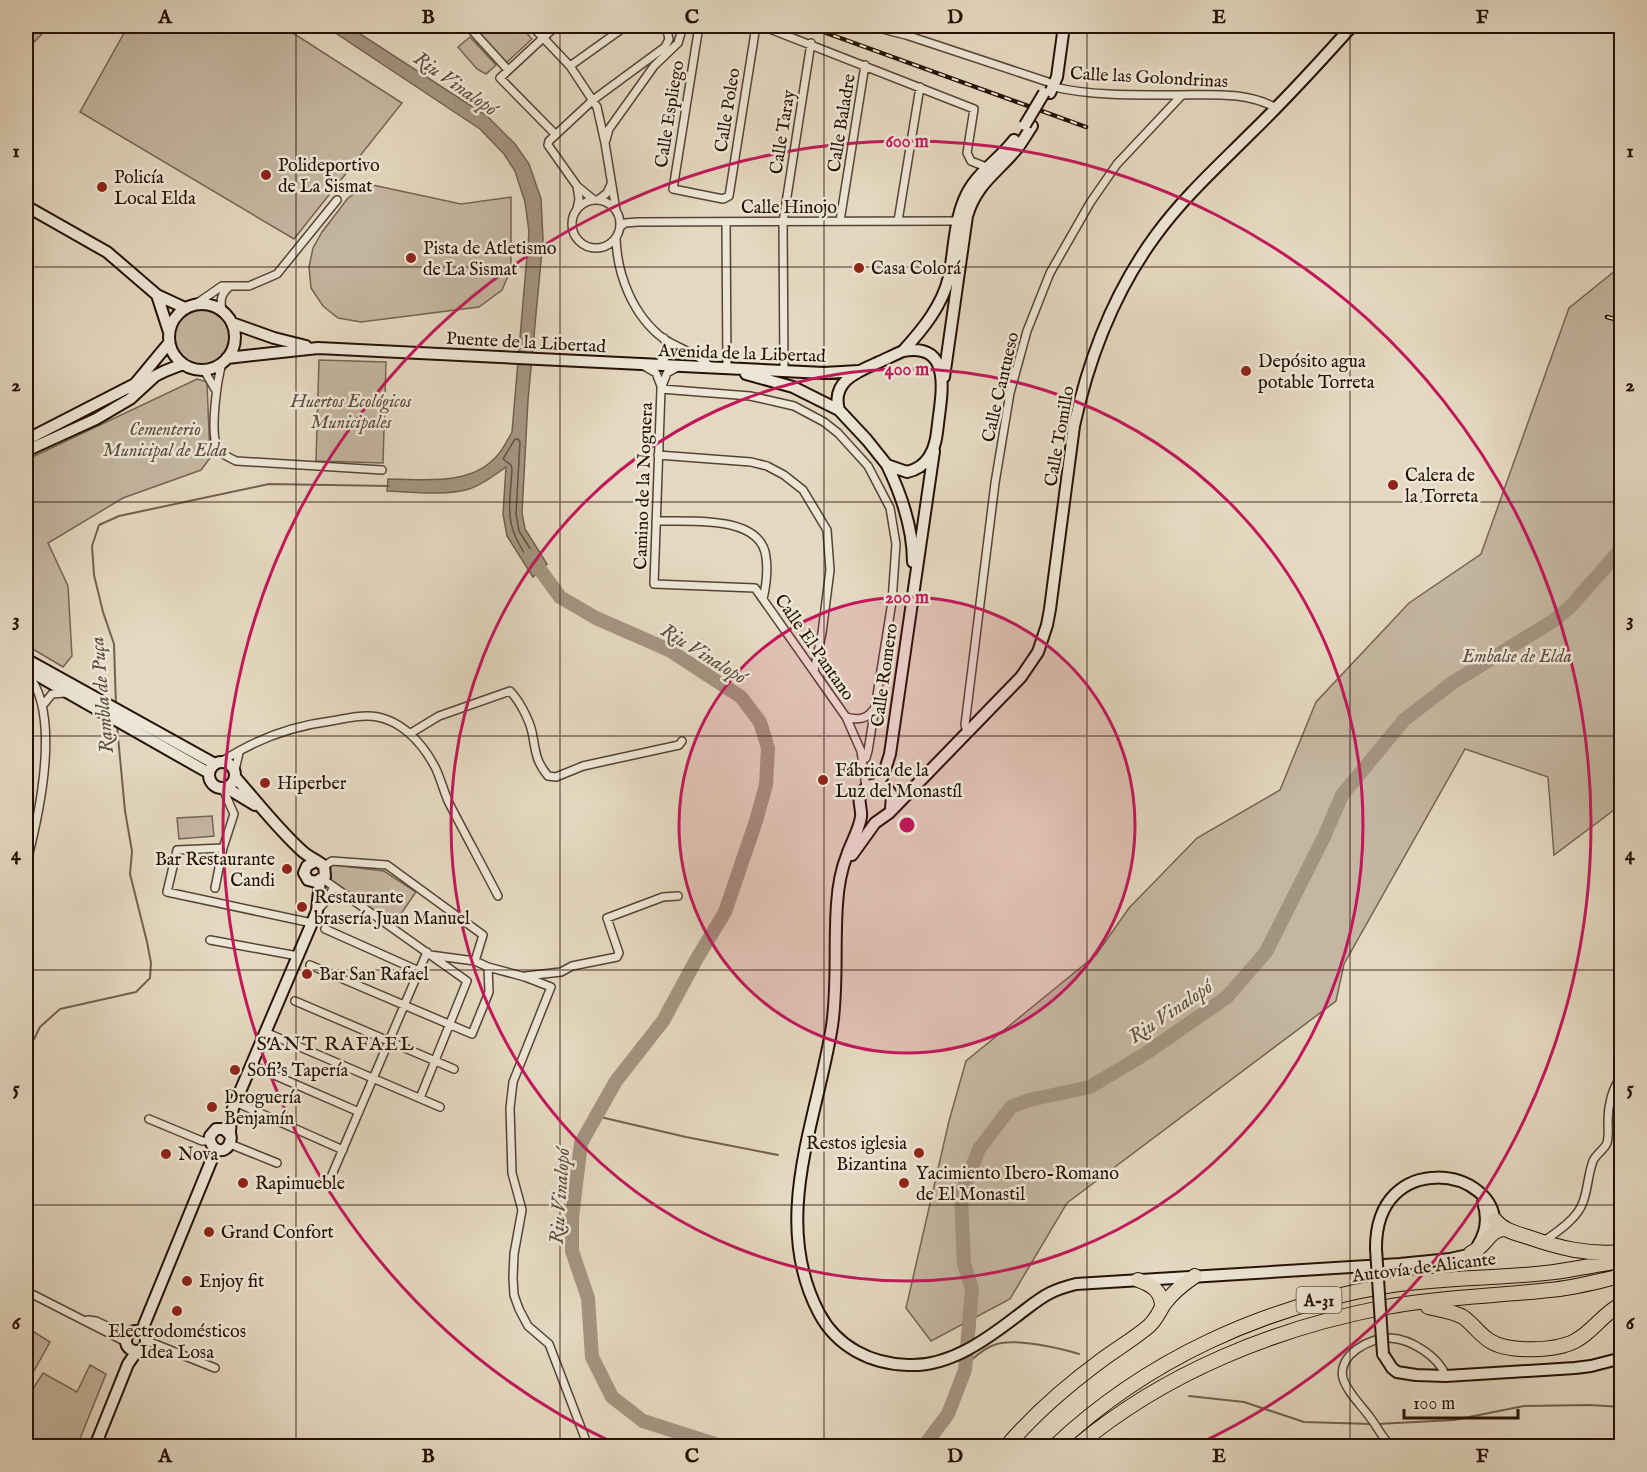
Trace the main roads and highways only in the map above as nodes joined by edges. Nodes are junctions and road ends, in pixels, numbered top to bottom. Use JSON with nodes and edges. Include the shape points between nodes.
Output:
{"nodes":[{"id":1,"x":1056,"y":26,"type":"edge"},
{"id":2,"x":1064,"y":26,"type":"edge"},
{"id":3,"x":1352,"y":26,"type":"edge"},
{"id":4,"x":1049,"y":89,"type":"junction"},
{"id":5,"x":1028,"y":125,"type":"junction"},
{"id":6,"x":26,"y":206,"type":"edge"},
{"id":7,"x":955,"y":266,"type":"junction"},
{"id":8,"x":157,"y":295,"type":"junction"},
{"id":9,"x":185,"y":308,"type":"junction"},
{"id":10,"x":232,"y":322,"type":"junction"},
{"id":11,"x":169,"y":338,"type":"junction"},
{"id":12,"x":318,"y":348,"type":"junction"},
{"id":13,"x":903,"y":351,"type":"junction"},
{"id":14,"x":224,"y":360,"type":"junction"},
{"id":15,"x":624,"y":363,"type":"joint"},
{"id":16,"x":183,"y":364,"type":"junction"},
{"id":17,"x":718,"y":368,"type":"junction"},
{"id":18,"x":859,"y":370,"type":"junction"},
{"id":19,"x":943,"y":384,"type":"junction"},
{"id":20,"x":839,"y":410,"type":"junction"},
{"id":21,"x":26,"y":440,"type":"edge"},
{"id":22,"x":935,"y":445,"type":"junction"},
{"id":23,"x":26,"y":451,"type":"edge"},
{"id":24,"x":887,"y":465,"type":"junction"},
{"id":25,"x":912,"y":601,"type":"junction"},
{"id":26,"x":26,"y":659,"type":"edge"},
{"id":27,"x":26,"y":670,"type":"edge"},
{"id":28,"x":106,"y":709,"type":"junction"},
{"id":29,"x":890,"y":754,"type":"junction"},
{"id":30,"x":215,"y":766,"type":"junction"},
{"id":31,"x":235,"y":774,"type":"junction"},
{"id":32,"x":914,"y":784,"type":"junction"},
{"id":33,"x":871,"y":785,"type":"junction"},
{"id":34,"x":225,"y":788,"type":"junction"},
{"id":35,"x":890,"y":791,"type":"junction"},
{"id":36,"x":259,"y":808,"type":"junction"},
{"id":37,"x":891,"y":809,"type":"junction"},
{"id":38,"x":861,"y":810,"type":"junction"},
{"id":39,"x":881,"y":818,"type":"junction"},
{"id":40,"x":315,"y":864,"type":"junction"},
{"id":41,"x":842,"y":873,"type":"junction"},
{"id":42,"x":318,"y":881,"type":"junction"},
{"id":43,"x":234,"y":1105,"type":"junction"},
{"id":44,"x":219,"y":1146,"type":"junction"},
{"id":45,"x":1477,"y":1192,"type":"junction"},
{"id":46,"x":1498,"y":1227,"type":"junction"},
{"id":47,"x":1622,"y":1252,"type":"edge"},
{"id":48,"x":1467,"y":1255,"type":"junction"},
{"id":49,"x":1622,"y":1261,"type":"edge"},
{"id":50,"x":1195,"y":1276,"type":"junction"},
{"id":51,"x":1622,"y":1276,"type":"edge"},
{"id":52,"x":1138,"y":1280,"type":"junction"},
{"id":53,"x":1414,"y":1304,"type":"junction"},
{"id":54,"x":1622,"y":1304,"type":"edge"},
{"id":55,"x":1162,"y":1307,"type":"junction"},
{"id":56,"x":1622,"y":1358,"type":"edge"},
{"id":57,"x":95,"y":1446,"type":"edge"},
{"id":58,"x":1007,"y":1446,"type":"edge"},
{"id":59,"x":1055,"y":1446,"type":"edge"},
{"id":60,"x":1077,"y":1446,"type":"edge"}],
"edges":[{"from":1,"to":4,"type":"main road"},
{"from":2,"to":4,"type":"main road"},
{"from":3,"to":32,"type":"main road","name":"Calle Tomillo","via":[[1173,213],[1141,256],[1117,298],[1095,350],[1074,426],[1050,609],[1038,652],[1021,676]]},
{"from":4,"to":5,"type":"main road"},
{"from":5,"to":7,"type":"main road","via":[[1019,146],[971,202]]},
{"from":5,"to":7,"type":"main road","via":[[970,188],[958,221]]},
{"from":6,"to":8,"type":"main road","via":[[107,252]]},
{"from":7,"to":13,"type":"main road","via":[[936,308]]},
{"from":7,"to":19,"type":"main road"},
{"from":8,"to":9,"type":"main road"},
{"from":8,"to":11,"type":"main road"},
{"from":9,"to":10,"type":"main road","via":[[196,304],[214,306]]},
{"from":9,"to":11,"type":"main road","via":[[171,322]]},
{"from":10,"to":12,"type":"main road","via":[[274,338]]},
{"from":10,"to":14,"type":"main road","via":[[235,341]]},
{"from":11,"to":16,"type":"main road","via":[[172,351]]},
{"from":11,"to":21,"type":"main road","via":[[135,384]]},
{"from":12,"to":14,"type":"main road"},
{"from":12,"to":15,"type":"main road","name":"Puente de la Libertad"},
{"from":13,"to":18,"type":"main road"},
{"from":13,"to":19,"type":"main road","via":[[918,350],[932,356]]},
{"from":14,"to":16,"type":"main road","via":[[204,370]]},
{"from":15,"to":17,"type":"main road","name":"Avenida de la Libertad"},
{"from":16,"to":23,"type":"main road","via":[[155,376],[130,399],[96,419]]},
{"from":17,"to":18,"type":"main road","name":"Avenida de la Libertad","via":[[824,373]]},
{"from":17,"to":20,"type":"main road","via":[[781,383]]},
{"from":18,"to":20,"type":"main road","via":[[840,388]]},
{"from":19,"to":22,"type":"main road"},
{"from":20,"to":24,"type":"main road"},
{"from":22,"to":24,"type":"main road","via":[[924,463],[912,471]]},
{"from":22,"to":25,"type":"main road","name":"Calle Romero"},
{"from":24,"to":25,"type":"main road","name":"Calle Romero","via":[[911,533]]},
{"from":25,"to":29,"type":"main road","name":"Calle Romero"},
{"from":26,"to":28,"type":"main road"},
{"from":27,"to":28,"type":"main road","via":[[66,693]]},
{"from":28,"to":30,"type":"main road","via":[[126,714]]},
{"from":28,"to":30,"type":"main road","via":[[125,727]]},
{"from":29,"to":33,"type":"main road","name":"Calle Romero","via":[[883,776]]},
{"from":29,"to":35,"type":"main road","name":"Calle Romero"},
{"from":30,"to":31,"type":"main road","via":[[231,765]]},
{"from":30,"to":34,"type":"main road","via":[[212,784]]},
{"from":31,"to":34,"type":"main road","via":[[234,783]]},
{"from":31,"to":36,"type":"main road"},
{"from":32,"to":35,"type":"main road","name":"Calle Tomillo"},
{"from":32,"to":37,"type":"main road","name":"Calle Tomillo"},
{"from":33,"to":35,"type":"main road"},
{"from":33,"to":38,"type":"main road","via":[[860,795]]},
{"from":34,"to":36,"type":"main road"},
{"from":35,"to":37,"type":"main road"},
{"from":36,"to":40,"type":"main road"},
{"from":37,"to":39,"type":"main road"},
{"from":38,"to":39,"type":"main road"},
{"from":38,"to":41,"type":"main road"},
{"from":39,"to":41,"type":"main road"},
{"from":40,"to":42,"type":"main road","via":[[326,873]]},
{"from":40,"to":42,"type":"main road","via":[[305,876]]},
{"from":41,"to":52,"type":"main road","via":[[837,903],[832,1026],[799,1188],[802,1266],[822,1319],[852,1350],[874,1359],[926,1365],[952,1358],[1060,1289],[1076,1284]]},
{"from":42,"to":43,"type":"main road","via":[[312,923]]},
{"from":43,"to":44,"type":"main road"},
{"from":43,"to":44,"type":"main road","via":[[216,1129],[224,1129]]},
{"from":44,"to":57,"type":"main road"},
{"from":45,"to":46,"type":"main road","via":[[1489,1202]]},
{"from":45,"to":48,"type":"main road","via":[[1487,1220],[1482,1240]]},
{"from":45,"to":56,"type":"main road","bridge":true,"via":[[1459,1181],[1426,1178],[1408,1184],[1382,1211],[1376,1249],[1383,1354],[1387,1363],[1397,1372],[1446,1376],[1575,1368]]},
{"from":46,"to":47,"type":"highway","via":[[1579,1251]]},
{"from":46,"to":48,"type":"highway","via":[[1483,1246]]},
{"from":48,"to":50,"type":"main road","via":[[1366,1266]]},
{"from":49,"to":59,"type":"highway","name":"Autovía de Alicante","number":"A-31","via":[[1553,1272],[1388,1286],[1293,1308],[1200,1345],[1156,1369]]},
{"from":50,"to":52,"type":"main road"},
{"from":50,"to":55,"type":"highway","via":[[1183,1283]]},
{"from":51,"to":53,"type":"highway","name":"Autovía de Alicante","number":"A-31","via":[[1553,1290]]},
{"from":52,"to":55,"type":"highway","via":[[1157,1290]]},
{"from":53,"to":54,"type":"highway","via":[[1450,1311],[1491,1342],[1507,1348],[1542,1348],[1574,1342]]},
{"from":53,"to":60,"type":"highway","name":"Autovía de Alicante","number":"A-31","via":[[1324,1321],[1261,1341],[1143,1399]]},
{"from":55,"to":58,"type":"highway","via":[[1147,1328],[1089,1369]]}]}
